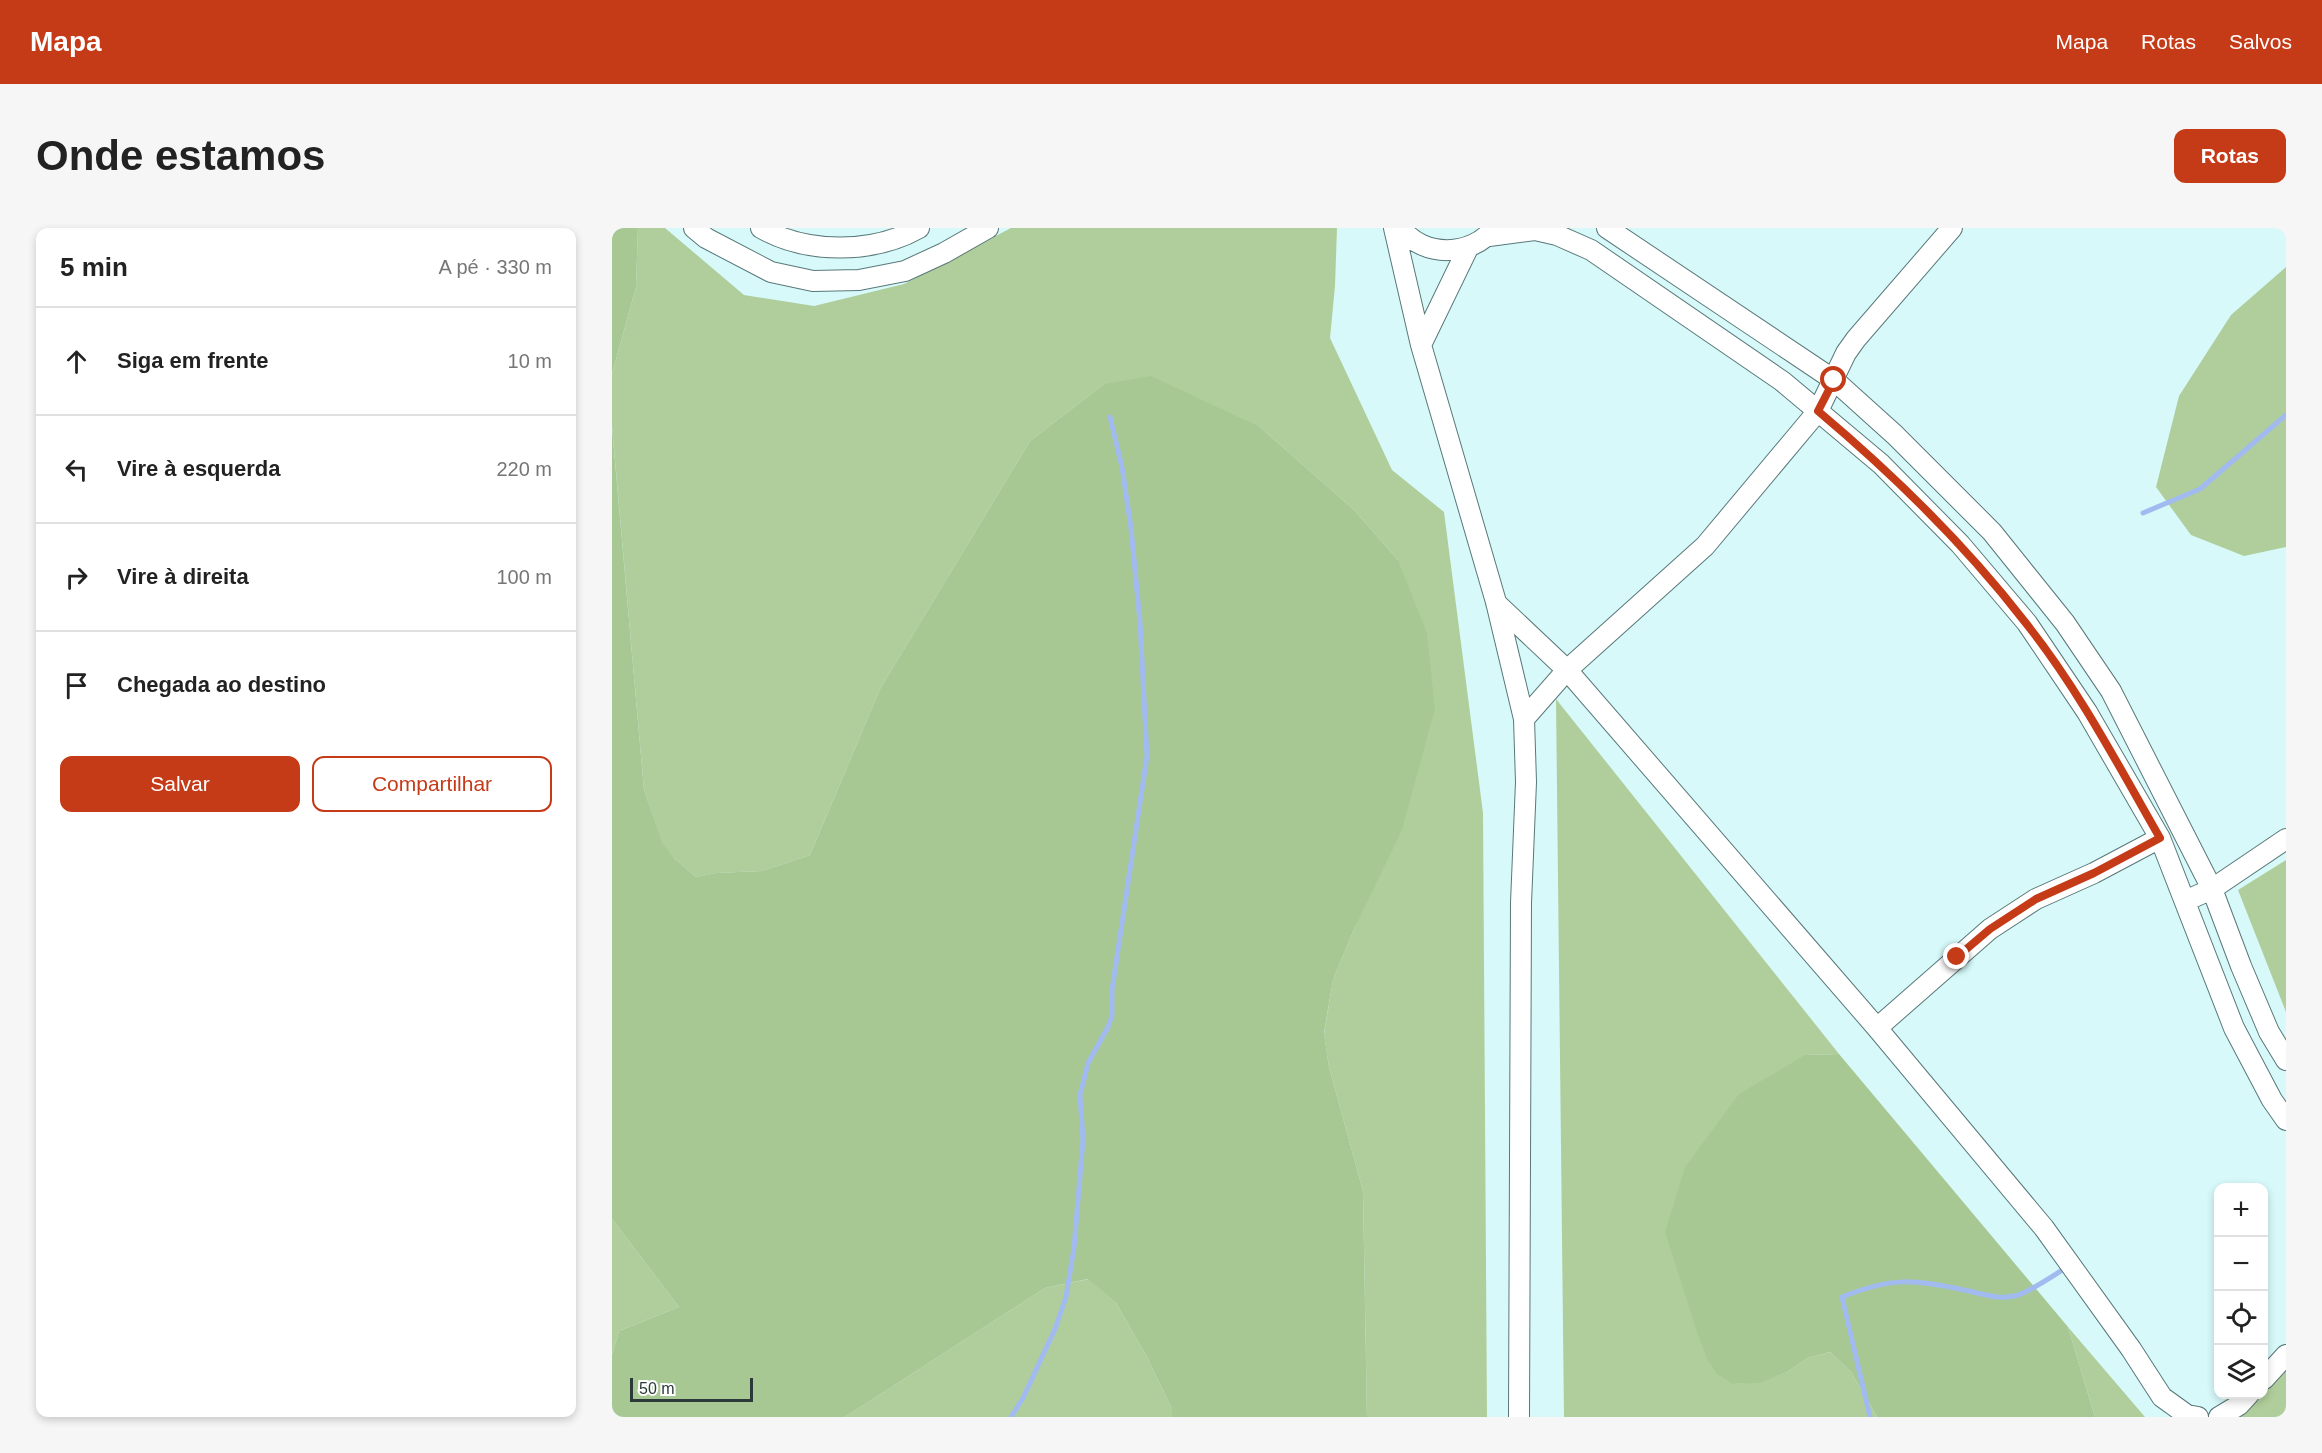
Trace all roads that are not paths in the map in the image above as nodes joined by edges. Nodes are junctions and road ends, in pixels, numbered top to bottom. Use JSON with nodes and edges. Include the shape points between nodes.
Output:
{"nodes":[{"id":1,"x":694,"y":228,"type":"edge"},
{"id":2,"x":762,"y":228,"type":"edge"},
{"id":3,"x":920,"y":228,"type":"edge"},
{"id":4,"x":988,"y":228,"type":"edge"},
{"id":5,"x":1394,"y":228,"type":"edge"},
{"id":6,"x":1401,"y":228,"type":"edge"},
{"id":7,"x":1607,"y":228,"type":"edge"},
{"id":8,"x":1952,"y":228,"type":"edge"},
{"id":9,"x":1492,"y":232,"type":"edge"},
{"id":10,"x":1468,"y":248,"type":"junction"},
{"id":11,"x":1421,"y":345,"type":"junction"},
{"id":12,"x":1834,"y":380,"type":"junction"},
{"id":13,"x":1818,"y":411,"type":"junction"},
{"id":14,"x":1496,"y":602,"type":"junction"},
{"id":15,"x":1567,"y":670,"type":"junction"},
{"id":16,"x":1524,"y":719,"type":"junction"},
{"id":17,"x":2160,"y":838,"type":"junction"},
{"id":18,"x":2286,"y":838,"type":"edge"},
{"id":19,"x":2212,"y":889,"type":"junction"},
{"id":20,"x":2185,"y":901,"type":"junction"},
{"id":21,"x":1877,"y":1028,"type":"junction"},
{"id":22,"x":2286,"y":1060,"type":"edge"},
{"id":23,"x":2286,"y":1120,"type":"edge"},
{"id":24,"x":2286,"y":1355,"type":"edge"},
{"id":25,"x":2268,"y":1375,"type":"edge"},
{"id":26,"x":2245,"y":1399,"type":"edge"},
{"id":27,"x":1519,"y":1417,"type":"edge"},
{"id":28,"x":2198,"y":1417,"type":"edge"},
{"id":29,"x":2218,"y":1417,"type":"edge"}],
"edges":[{"from":1,"to":4,"type":"street","via":[[771,272],[813,281],[859,280],[905,271]]},
{"from":2,"to":3,"type":"street","via":[[819,248],[867,246]]},
{"from":5,"to":11,"type":"street"},
{"from":6,"to":10,"type":"street","via":[[1422,245],[1445,251]]},
{"from":7,"to":12,"type":"street"},
{"from":8,"to":12,"type":"street","via":[[1856,339]]},
{"from":9,"to":10,"type":"street"},
{"from":9,"to":13,"type":"street","via":[[1535,230],[1591,249],[1782,381]]},
{"from":10,"to":11,"type":"street"},
{"from":11,"to":14,"type":"street"},
{"from":12,"to":13,"type":"street"},
{"from":12,"to":19,"type":"street","via":[[1992,532],[2065,623],[2111,691]]},
{"from":13,"to":15,"type":"street","via":[[1705,546]]},
{"from":13,"to":17,"type":"street","via":[[1881,464],[1960,544],[2026,623],[2087,712]]},
{"from":14,"to":15,"type":"street"},
{"from":14,"to":16,"type":"street"},
{"from":15,"to":16,"type":"street"},
{"from":15,"to":21,"type":"street"},
{"from":16,"to":27,"type":"street"},
{"from":17,"to":20,"type":"street"},
{"from":17,"to":21,"type":"street","via":[[2036,899],[1990,929]]},
{"from":18,"to":19,"type":"street"},
{"from":19,"to":20,"type":"street"},
{"from":19,"to":22,"type":"street","via":[[2265,1021]]},
{"from":20,"to":23,"type":"street","via":[[2234,1028]]},
{"from":21,"to":28,"type":"street","via":[[2044,1228],[2162,1397],[2187,1416]]},
{"from":24,"to":25,"type":"street"},
{"from":26,"to":29,"type":"street"}]}
